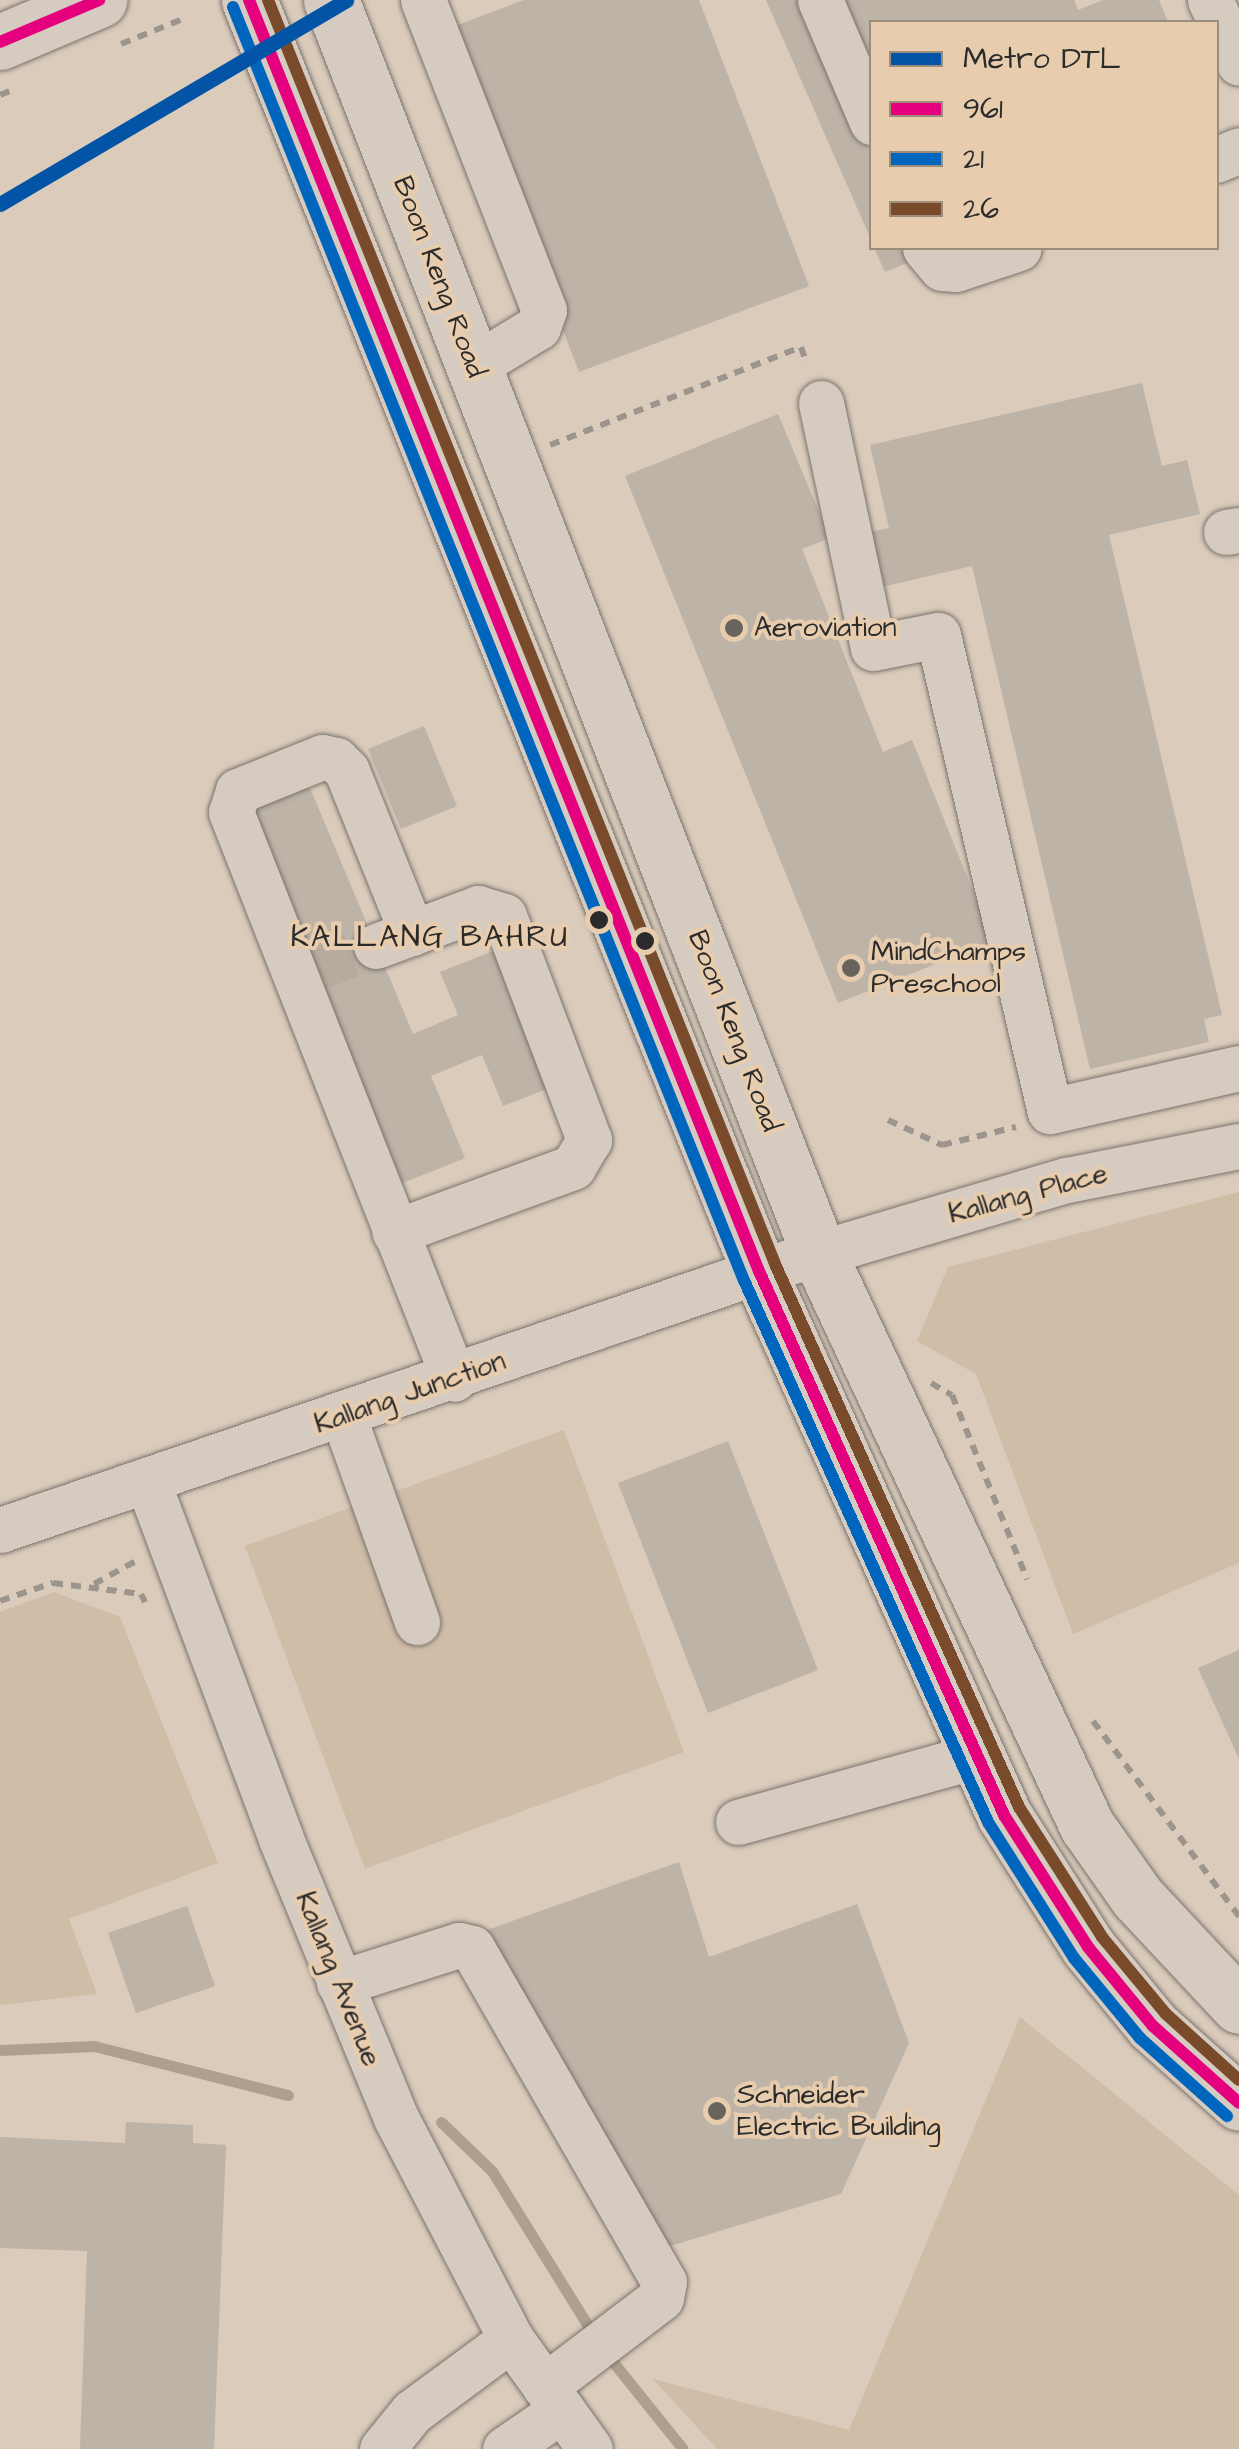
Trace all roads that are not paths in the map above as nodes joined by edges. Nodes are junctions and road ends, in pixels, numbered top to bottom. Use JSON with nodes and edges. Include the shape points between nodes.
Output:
{"nodes":[{"id":1,"x":100,"y":0,"type":"edge"},
{"id":2,"x":248,"y":0,"type":"edge"},
{"id":3,"x":332,"y":0,"type":"edge"},
{"id":4,"x":423,"y":0,"type":"edge"},
{"id":5,"x":820,"y":0,"type":"edge"},
{"id":6,"x":1210,"y":0,"type":"edge"},
{"id":7,"x":0,"y":42,"type":"edge"},
{"id":8,"x":1239,"y":62,"type":"edge"},
{"id":9,"x":869,"y":115,"type":"edge"},
{"id":10,"x":927,"y":250,"type":"edge"},
{"id":11,"x":1013,"y":250,"type":"edge"},
{"id":12,"x":474,"y":366,"type":"junction"},
{"id":13,"x":821,"y":403,"type":"road end"},
{"id":14,"x":1239,"y":1068,"type":"edge"},
{"id":15,"x":1239,"y":1146,"type":"edge"},
{"id":16,"x":394,"y":1232,"type":"junction"},
{"id":17,"x":819,"y":1254,"type":"junction"},
{"id":18,"x":759,"y":1270,"type":"junction"},
{"id":19,"x":454,"y":1379,"type":"junction"},
{"id":20,"x":344,"y":1416,"type":"junction"},
{"id":21,"x":147,"y":1480,"type":"junction"},
{"id":22,"x":0,"y":1530,"type":"edge"},
{"id":23,"x":418,"y":1622,"type":"dead end"},
{"id":24,"x":979,"y":1755,"type":"junction"},
{"id":25,"x":738,"y":1822,"type":"dead end"},
{"id":26,"x":339,"y":1983,"type":"junction"},
{"id":27,"x":1239,"y":2006,"type":"edge"},
{"id":28,"x":1239,"y":2103,"type":"edge"},
{"id":29,"x":511,"y":2338,"type":"junction"},
{"id":30,"x":553,"y":2398,"type":"junction"},
{"id":31,"x":382,"y":2449,"type":"edge"},
{"id":32,"x":505,"y":2449,"type":"edge"},
{"id":33,"x":590,"y":2449,"type":"edge"}],
"edges":[{"from":1,"to":7,"type":"main road"},
{"from":2,"to":18,"type":"main road"},
{"from":3,"to":12,"type":"main road","name":"Boon Keng Road"},
{"from":4,"to":12,"type":"street","via":[[544,310],[538,327]]},
{"from":5,"to":9,"type":"street"},
{"from":6,"to":8,"type":"street"},
{"from":10,"to":11,"type":"street","via":[[942,268],[956,269]]},
{"from":12,"to":17,"type":"main road","name":"Boon Keng Road"},
{"from":13,"to":14,"type":"street","via":[[873,648],[938,635],[1050,1111]]},
{"from":15,"to":17,"type":"street","name":"Kallang Place","via":[[1067,1180]]},
{"from":16,"to":16,"type":"street","via":[[303,974],[230,812],[243,786],[322,757],[341,765],[394,939],[478,908],[504,916],[589,1140],[574,1167]]},
{"from":16,"to":19,"type":"street"},
{"from":17,"to":18,"type":"street","name":"Kallang Junction"},
{"from":17,"to":27,"type":"main road","name":"Boon Keng Road","via":[[1088,1826],[1137,1897]]},
{"from":18,"to":19,"type":"street","name":"Kallang Junction"},
{"from":18,"to":24,"type":"main road"},
{"from":19,"to":20,"type":"street","name":"Kallang Junction"},
{"from":20,"to":21,"type":"street","name":"Kallang Junction"},
{"from":20,"to":23,"type":"street"},
{"from":21,"to":22,"type":"street","name":"Kallang Junction"},
{"from":21,"to":26,"type":"street","name":"Kallang Avenue"},
{"from":24,"to":25,"type":"street"},
{"from":24,"to":28,"type":"main road","via":[[1004,1815],[1088,1948],[1154,2026]]},
{"from":26,"to":29,"type":"street","name":"Kallang Avenue","via":[[396,2118]]},
{"from":26,"to":30,"type":"street","via":[[459,1945],[472,1948],[664,2282],[661,2298],[582,2362]]},
{"from":29,"to":30,"type":"street","name":"Kallang Avenue"},
{"from":29,"to":31,"type":"street","via":[[412,2412]]},
{"from":30,"to":32,"type":"street"},
{"from":30,"to":33,"type":"street","name":"Kallang Avenue"}]}
